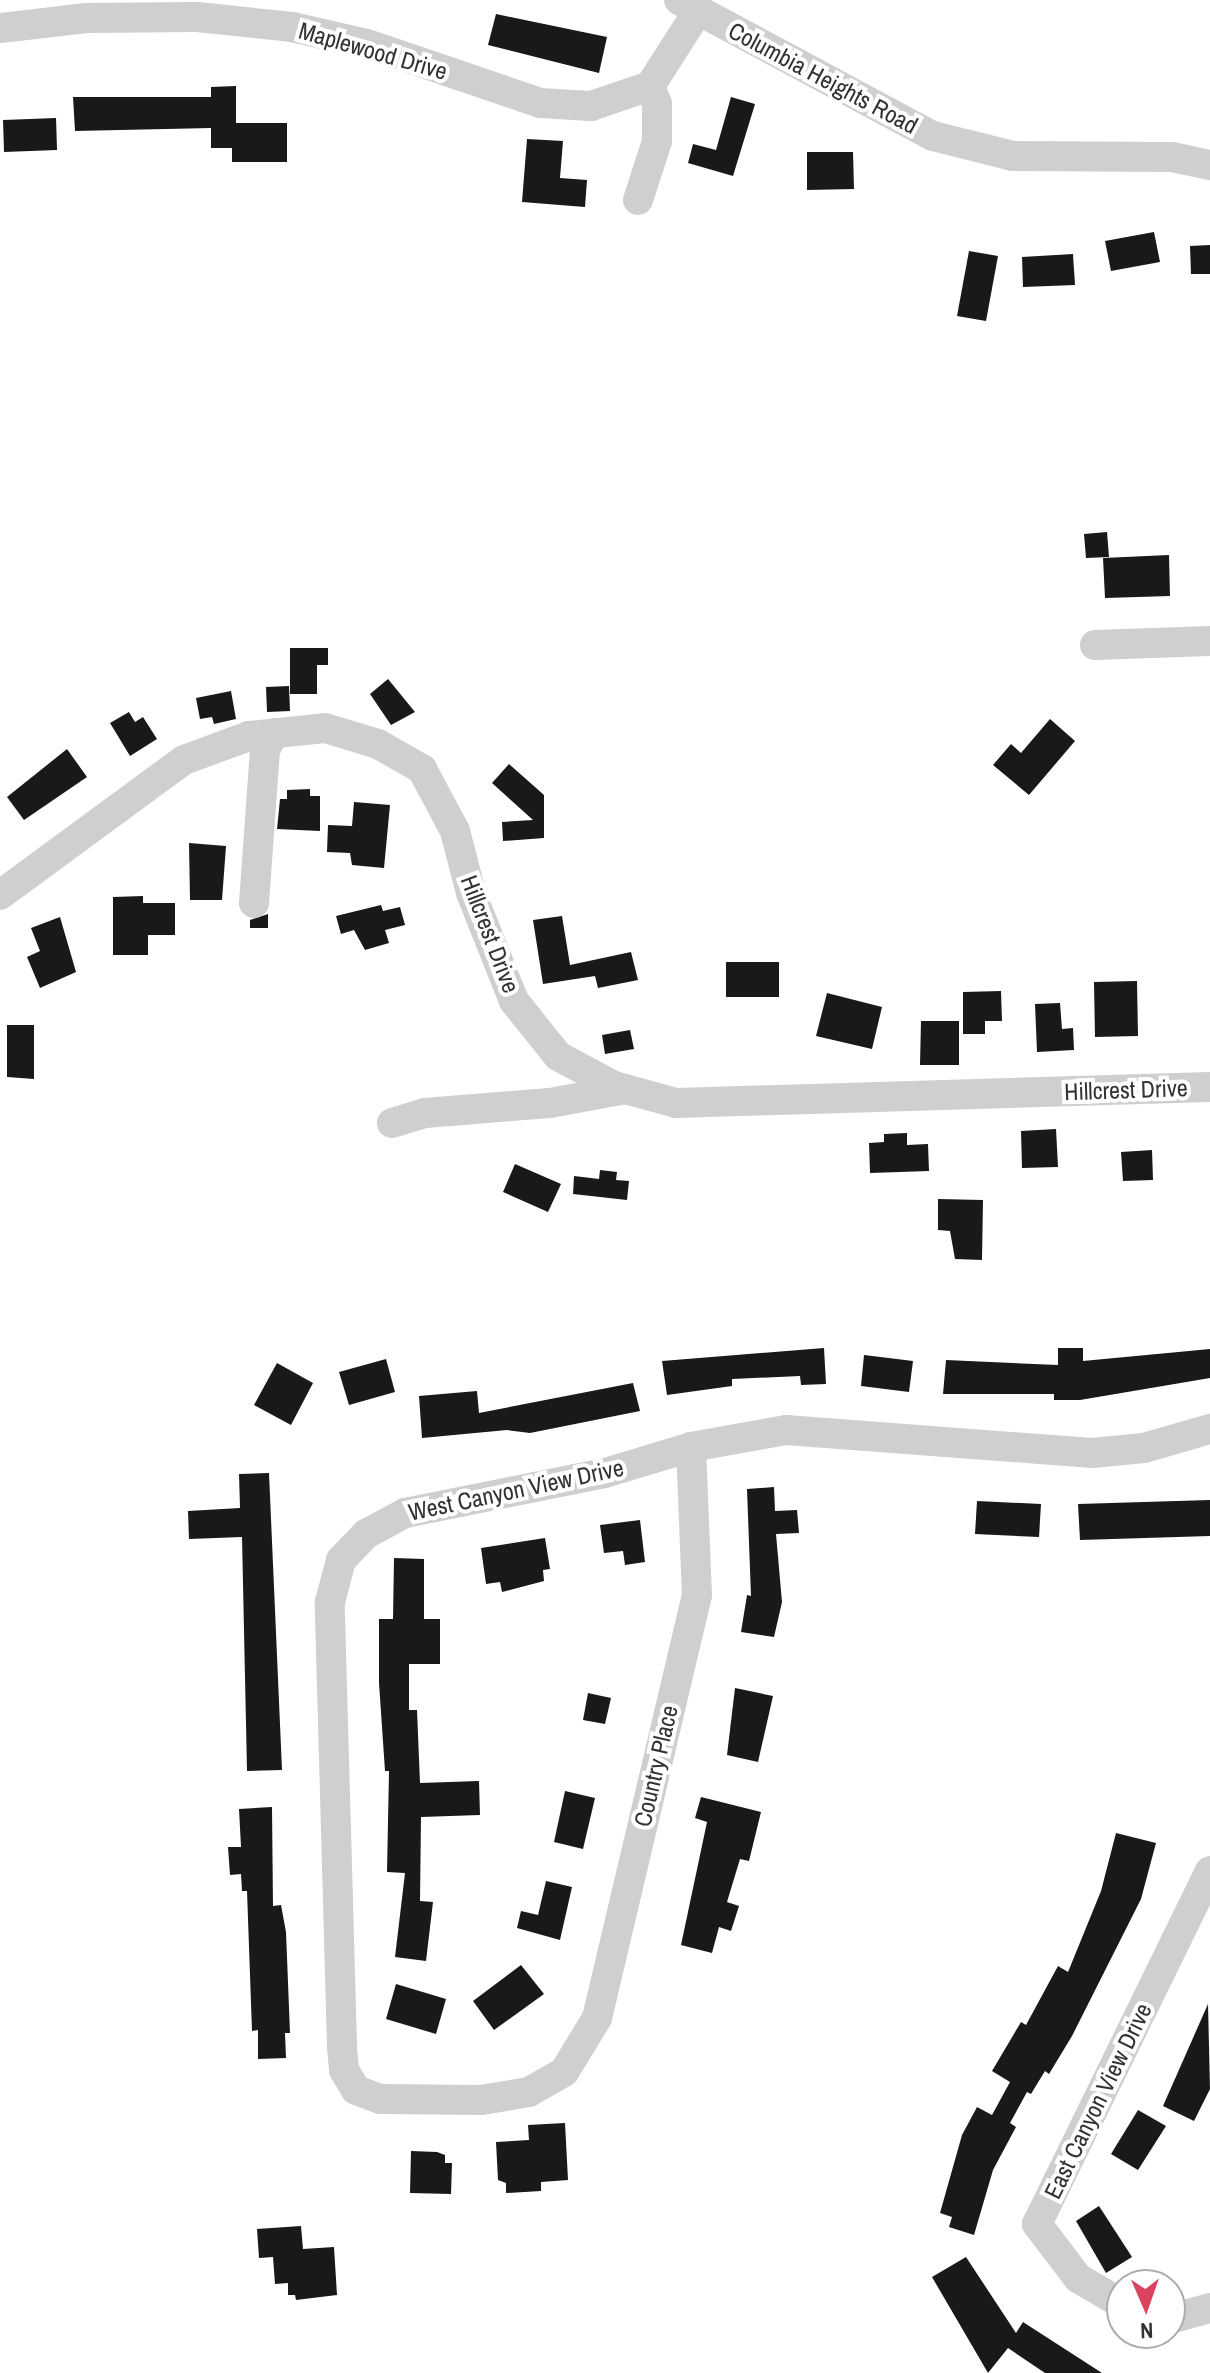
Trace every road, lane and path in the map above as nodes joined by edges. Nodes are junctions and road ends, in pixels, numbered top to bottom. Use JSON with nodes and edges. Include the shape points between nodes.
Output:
{"nodes":[{"id":1,"x":688,"y":6,"type":"edge"},
{"id":2,"x":0,"y":28,"type":"edge"},
{"id":3,"x":650,"y":86,"type":"junction"},
{"id":4,"x":1210,"y":165,"type":"edge"},
{"id":5,"x":638,"y":200,"type":"dead end"},
{"id":6,"x":1210,"y":641,"type":"edge"},
{"id":7,"x":1095,"y":645,"type":"dead end"},
{"id":8,"x":274,"y":733,"type":"junction"},
{"id":9,"x":0,"y":895,"type":"edge"},
{"id":10,"x":254,"y":903,"type":"dead end"},
{"id":11,"x":1210,"y":1087,"type":"edge"},
{"id":12,"x":626,"y":1089,"type":"junction"},
{"id":13,"x":392,"y":1123,"type":"dead end"},
{"id":14,"x":1210,"y":1429,"type":"edge"},
{"id":15,"x":691,"y":1447,"type":"junction"},
{"id":16,"x":1210,"y":1871,"type":"edge"},
{"id":17,"x":564,"y":2072,"type":"joint"},
{"id":18,"x":1106,"y":2295,"type":"edge"},
{"id":19,"x":1210,"y":2308,"type":"edge"},
{"id":20,"x":1186,"y":2315,"type":"edge"}],
"edges":[{"from":1,"to":3,"type":"street"},
{"from":1,"to":4,"type":"street","name":"Columbia Heights Road","via":[[933,136],[1013,156],[1172,157]]},
{"from":2,"to":3,"type":"street","name":"Maplewood Drive","via":[[86,18],[197,17],[292,27],[367,44],[540,103],[591,106]]},
{"from":3,"to":5,"type":"street","via":[[657,141]]},
{"from":6,"to":7,"type":"street"},
{"from":8,"to":9,"type":"street","name":"Hillcrest Drive","via":[[249,736],[184,760]]},
{"from":8,"to":10,"type":"street","via":[[265,750]]},
{"from":8,"to":12,"type":"street","name":"Hillcrest Drive","via":[[325,728],[378,744],[422,769],[455,831],[471,893],[514,1001],[558,1056]]},
{"from":11,"to":12,"type":"street","name":"Hillcrest Drive","via":[[676,1103]]},
{"from":12,"to":13,"type":"street","via":[[550,1103],[425,1113]]},
{"from":14,"to":15,"type":"street","name":"West Canyon View Drive","via":[[1144,1448],[1092,1453],[786,1430]]},
{"from":15,"to":17,"type":"street","name":"Country Place","via":[[697,1595],[597,2018]]},
{"from":15,"to":17,"type":"street","name":"West Canyon View Drive","via":[[605,1473],[405,1513],[366,1534],[341,1560],[330,1602],[344,2070],[356,2090],[380,2099],[481,2100],[529,2092]]},
{"from":16,"to":18,"type":"street","name":"East Canyon View Drive","via":[[1037,2224],[1078,2278]]},
{"from":19,"to":20,"type":"street"}]}
